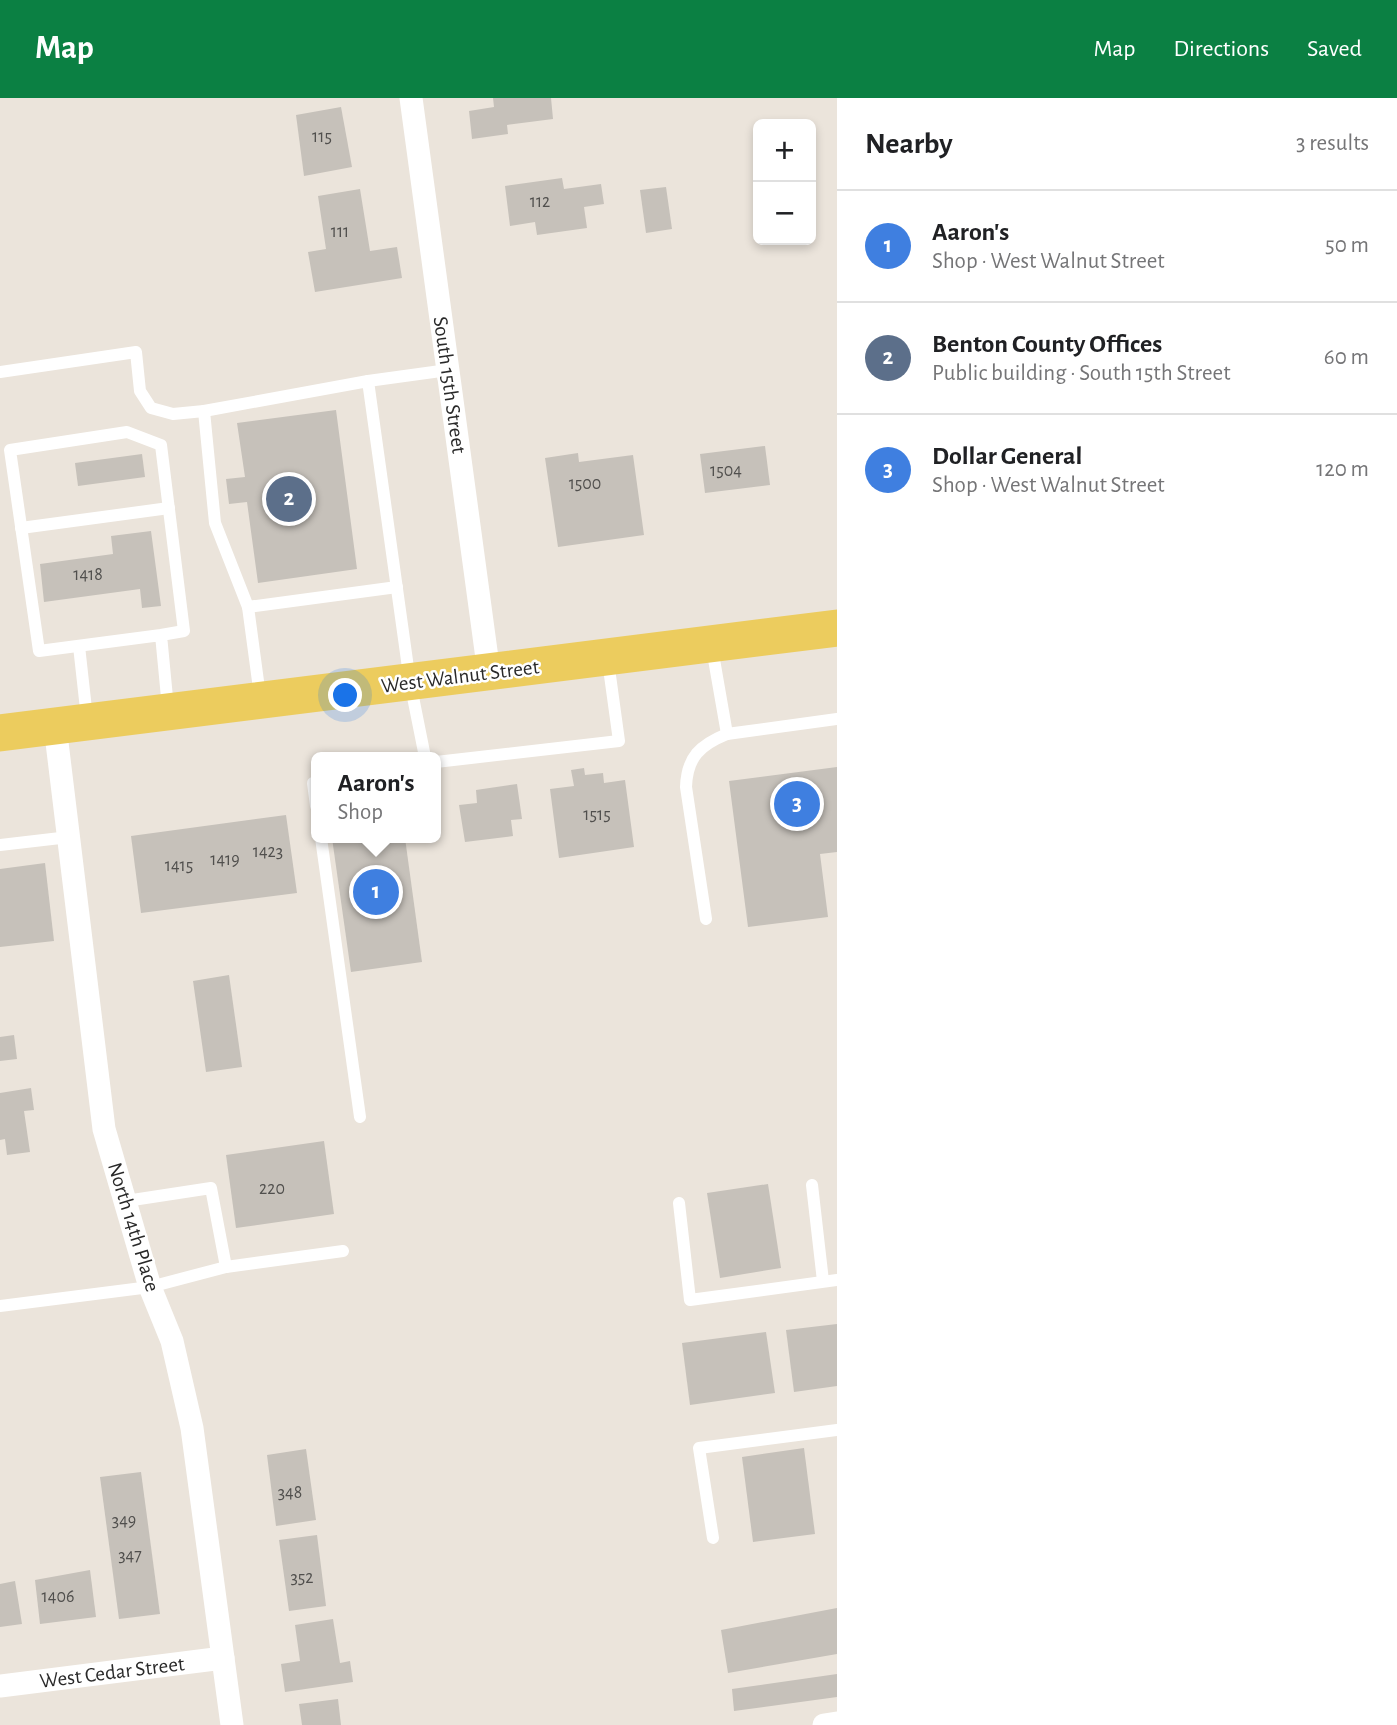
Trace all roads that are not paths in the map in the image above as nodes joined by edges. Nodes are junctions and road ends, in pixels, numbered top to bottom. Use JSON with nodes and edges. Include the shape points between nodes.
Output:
{"nodes":[{"id":1,"x":411,"y":98,"type":"edge"},
{"id":2,"x":448,"y":370,"type":"junction"},
{"id":3,"x":0,"y":372,"type":"edge"},
{"id":4,"x":368,"y":381,"type":"junction"},
{"id":5,"x":204,"y":411,"type":"junction"},
{"id":6,"x":169,"y":508,"type":"junction"},
{"id":7,"x":21,"y":527,"type":"junction"},
{"id":8,"x":397,"y":587,"type":"junction"},
{"id":9,"x":248,"y":607,"type":"junction"},
{"id":10,"x":837,"y":628,"type":"edge"},
{"id":11,"x":161,"y":635,"type":"junction"},
{"id":12,"x":712,"y":644,"type":"junction"},
{"id":13,"x":79,"y":646,"type":"junction"},
{"id":14,"x":607,"y":657,"type":"junction"},
{"id":15,"x":489,"y":673,"type":"junction"},
{"id":16,"x":410,"y":682,"type":"junction"},
{"id":17,"x":261,"y":701,"type":"junction"},
{"id":18,"x":169,"y":712,"type":"junction"},
{"id":19,"x":837,"y":719,"type":"edge"},
{"id":20,"x":71,"y":724,"type":"junction"},
{"id":21,"x":0,"y":733,"type":"edge"},
{"id":22,"x":727,"y":734,"type":"junction"},
{"id":23,"x":424,"y":752,"type":"edge"},
{"id":24,"x":441,"y":761,"type":"edge"},
{"id":25,"x":69,"y":837,"type":"junction"},
{"id":26,"x":322,"y":843,"type":"edge"},
{"id":27,"x":0,"y":845,"type":"edge"},
{"id":28,"x":706,"y":919,"type":"dead end"},
{"id":29,"x":360,"y":1117,"type":"dead end"},
{"id":30,"x":812,"y":1185,"type":"dead end"},
{"id":31,"x":125,"y":1201,"type":"junction"},
{"id":32,"x":678,"y":1203,"type":"dead end"},
{"id":33,"x":343,"y":1251,"type":"dead end"},
{"id":34,"x":226,"y":1267,"type":"junction"},
{"id":35,"x":837,"y":1280,"type":"edge"},
{"id":36,"x":823,"y":1282,"type":"junction"},
{"id":37,"x":150,"y":1287,"type":"junction"},
{"id":38,"x":0,"y":1306,"type":"edge"},
{"id":39,"x":837,"y":1430,"type":"edge"},
{"id":40,"x":713,"y":1538,"type":"dead end"},
{"id":41,"x":223,"y":1658,"type":"junction"},
{"id":42,"x":0,"y":1686,"type":"edge"},
{"id":43,"x":837,"y":1723,"type":"edge"},
{"id":44,"x":232,"y":1725,"type":"edge"},
{"id":45,"x":824,"y":1725,"type":"edge"}],
"edges":[{"from":1,"to":2,"type":"street","name":"South 15th Street"},
{"from":2,"to":4,"type":"lane"},
{"from":2,"to":15,"type":"street","name":"South 15th Street"},
{"from":3,"to":5,"type":"lane","via":[[136,352],[140,391],[151,408],[173,415]]},
{"from":4,"to":5,"type":"lane"},
{"from":4,"to":8,"type":"lane"},
{"from":5,"to":9,"type":"lane","via":[[215,523]]},
{"from":6,"to":7,"type":"lane"},
{"from":6,"to":7,"type":"lane","via":[[161,444],[127,432],[10,450]]},
{"from":6,"to":11,"type":"lane","via":[[184,631]]},
{"from":7,"to":13,"type":"lane","via":[[39,651]]},
{"from":8,"to":9,"type":"lane"},
{"from":8,"to":16,"type":"lane"},
{"from":9,"to":17,"type":"lane"},
{"from":10,"to":12,"type":"main road","name":"West Walnut Street"},
{"from":11,"to":13,"type":"lane"},
{"from":11,"to":18,"type":"lane"},
{"from":12,"to":14,"type":"main road","name":"West Walnut Street"},
{"from":12,"to":22,"type":"lane"},
{"from":13,"to":20,"type":"lane"},
{"from":14,"to":15,"type":"main road","name":"West Walnut Street"},
{"from":14,"to":24,"type":"lane","via":[[619,741]]},
{"from":15,"to":16,"type":"main road","name":"West Walnut Street"},
{"from":16,"to":17,"type":"main road","name":"West Walnut Street"},
{"from":16,"to":23,"type":"lane"},
{"from":17,"to":18,"type":"main road","name":"West Walnut Street"},
{"from":18,"to":20,"type":"main road","name":"West Walnut Street"},
{"from":19,"to":22,"type":"lane"},
{"from":20,"to":21,"type":"main road","name":"West Walnut Street"},
{"from":20,"to":25,"type":"street","name":"North 14th Place"},
{"from":22,"to":28,"type":"lane","via":[[704,743],[687,769]]},
{"from":25,"to":27,"type":"lane"},
{"from":25,"to":31,"type":"street","name":"North 14th Place","via":[[104,1129]]},
{"from":26,"to":29,"type":"lane"},
{"from":30,"to":36,"type":"lane"},
{"from":31,"to":34,"type":"lane","via":[[211,1188]]},
{"from":31,"to":37,"type":"street","name":"North 14th Place"},
{"from":32,"to":36,"type":"lane","via":[[690,1300]]},
{"from":33,"to":34,"type":"lane"},
{"from":34,"to":37,"type":"lane"},
{"from":35,"to":36,"type":"lane"},
{"from":37,"to":38,"type":"lane"},
{"from":37,"to":41,"type":"street","name":"North 14th Place","via":[[172,1342],[192,1428]]},
{"from":39,"to":40,"type":"lane","via":[[699,1448]]},
{"from":41,"to":42,"type":"street","name":"West Cedar Street"},
{"from":41,"to":44,"type":"street","name":"North 14th Place"},
{"from":43,"to":45,"type":"street"}]}
